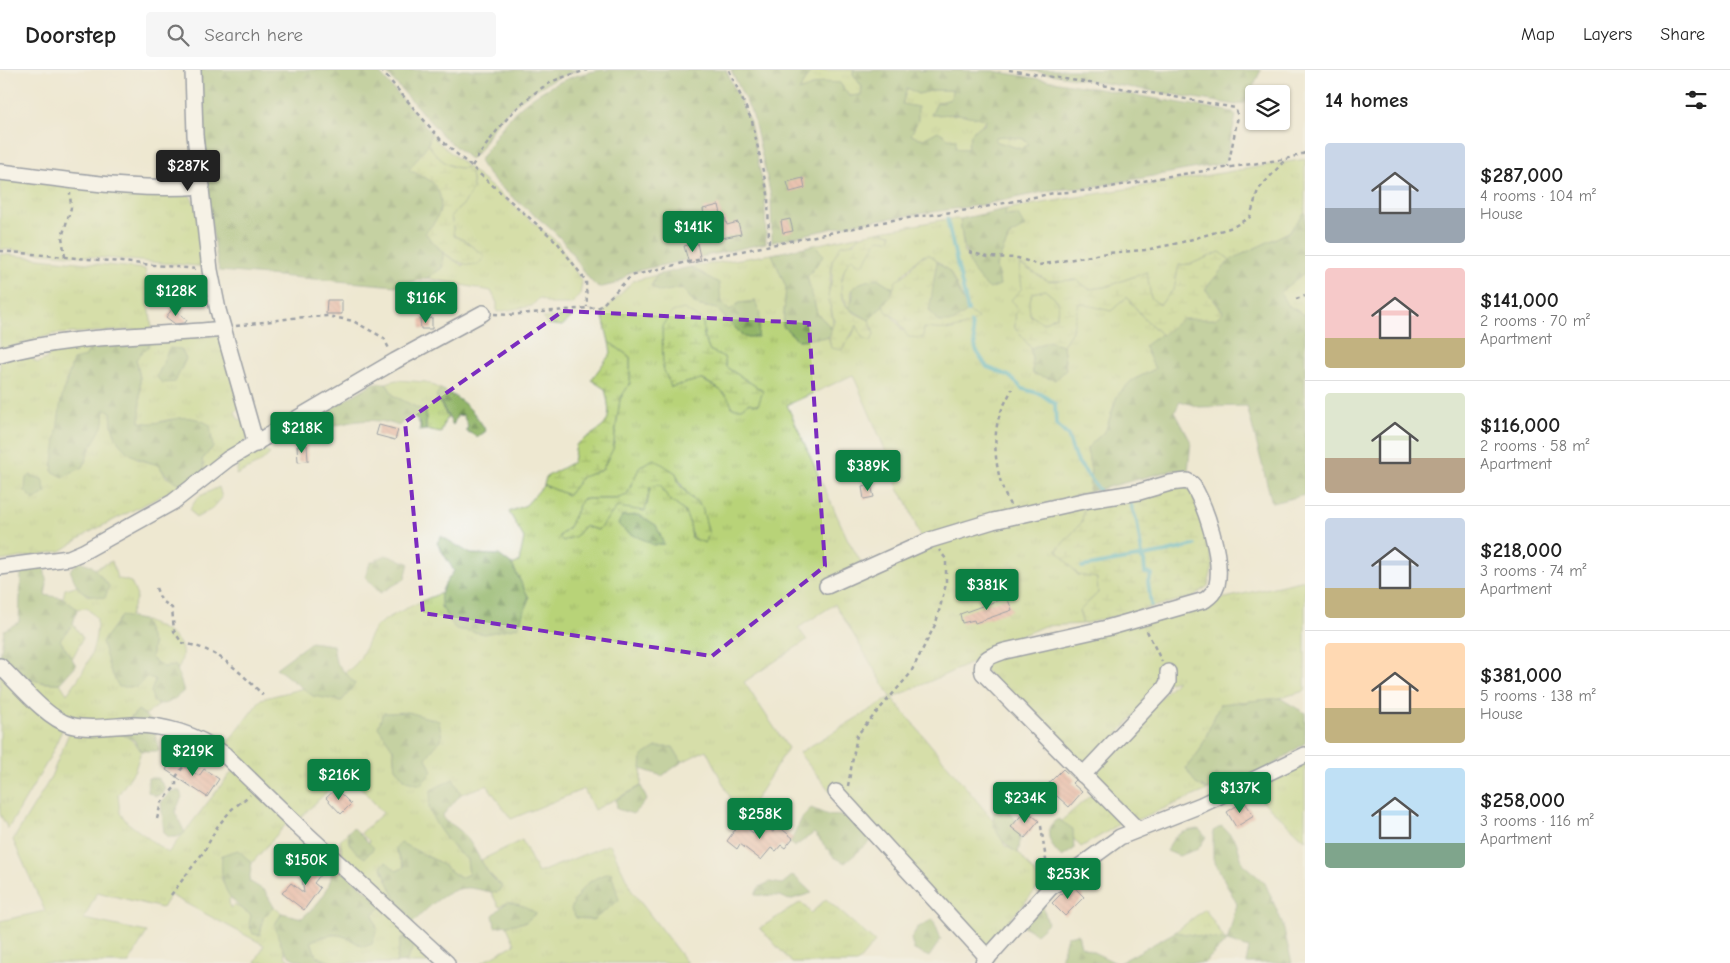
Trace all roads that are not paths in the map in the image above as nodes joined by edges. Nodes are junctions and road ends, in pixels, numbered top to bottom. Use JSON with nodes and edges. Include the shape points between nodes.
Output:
{"nodes":[{"id":1,"x":193,"y":70,"type":"edge"},
{"id":2,"x":0,"y":172,"type":"edge"},
{"id":3,"x":202,"y":186,"type":"junction"},
{"id":4,"x":483,"y":313,"type":"road end"},
{"id":5,"x":224,"y":329,"type":"junction"},
{"id":6,"x":0,"y":355,"type":"edge"},
{"id":7,"x":256,"y":444,"type":"junction"},
{"id":8,"x":0,"y":567,"type":"edge"},
{"id":9,"x":827,"y":586,"type":"dead end"},
{"id":10,"x":0,"y":666,"type":"edge"},
{"id":11,"x":1168,"y":672,"type":"road end"},
{"id":12,"x":1305,"y":755,"type":"edge"},
{"id":13,"x":1082,"y":775,"type":"junction"},
{"id":14,"x":840,"y":796,"type":"road end"},
{"id":15,"x":1136,"y":829,"type":"junction"},
{"id":16,"x":985,"y":960,"type":"edge"},
{"id":17,"x":446,"y":963,"type":"edge"}],
"edges":[{"from":1,"to":3,"type":"street"},
{"from":2,"to":3,"type":"street","via":[[132,187]]},
{"from":3,"to":5,"type":"street","via":[[210,270]]},
{"from":4,"to":7,"type":"street"},
{"from":5,"to":6,"type":"street","via":[[28,346]]},
{"from":5,"to":7,"type":"street"},
{"from":7,"to":8,"type":"street","via":[[228,459],[172,502],[82,552],[69,558]]},
{"from":9,"to":13,"type":"street","via":[[930,540],[1015,515],[1139,492],[1170,483],[1187,481],[1192,484],[1211,525],[1218,576],[1217,586],[1205,600],[1005,651],[984,661],[982,667],[993,684]]},
{"from":10,"to":17,"type":"street","via":[[52,715],[68,724],[89,728],[153,725],[201,741],[224,754]]},
{"from":11,"to":13,"type":"street","via":[[1164,689]]},
{"from":12,"to":15,"type":"street","via":[[1201,805]]},
{"from":13,"to":15,"type":"street"},
{"from":14,"to":16,"type":"street"},
{"from":15,"to":16,"type":"street","via":[[1099,851],[1050,888]]}]}
